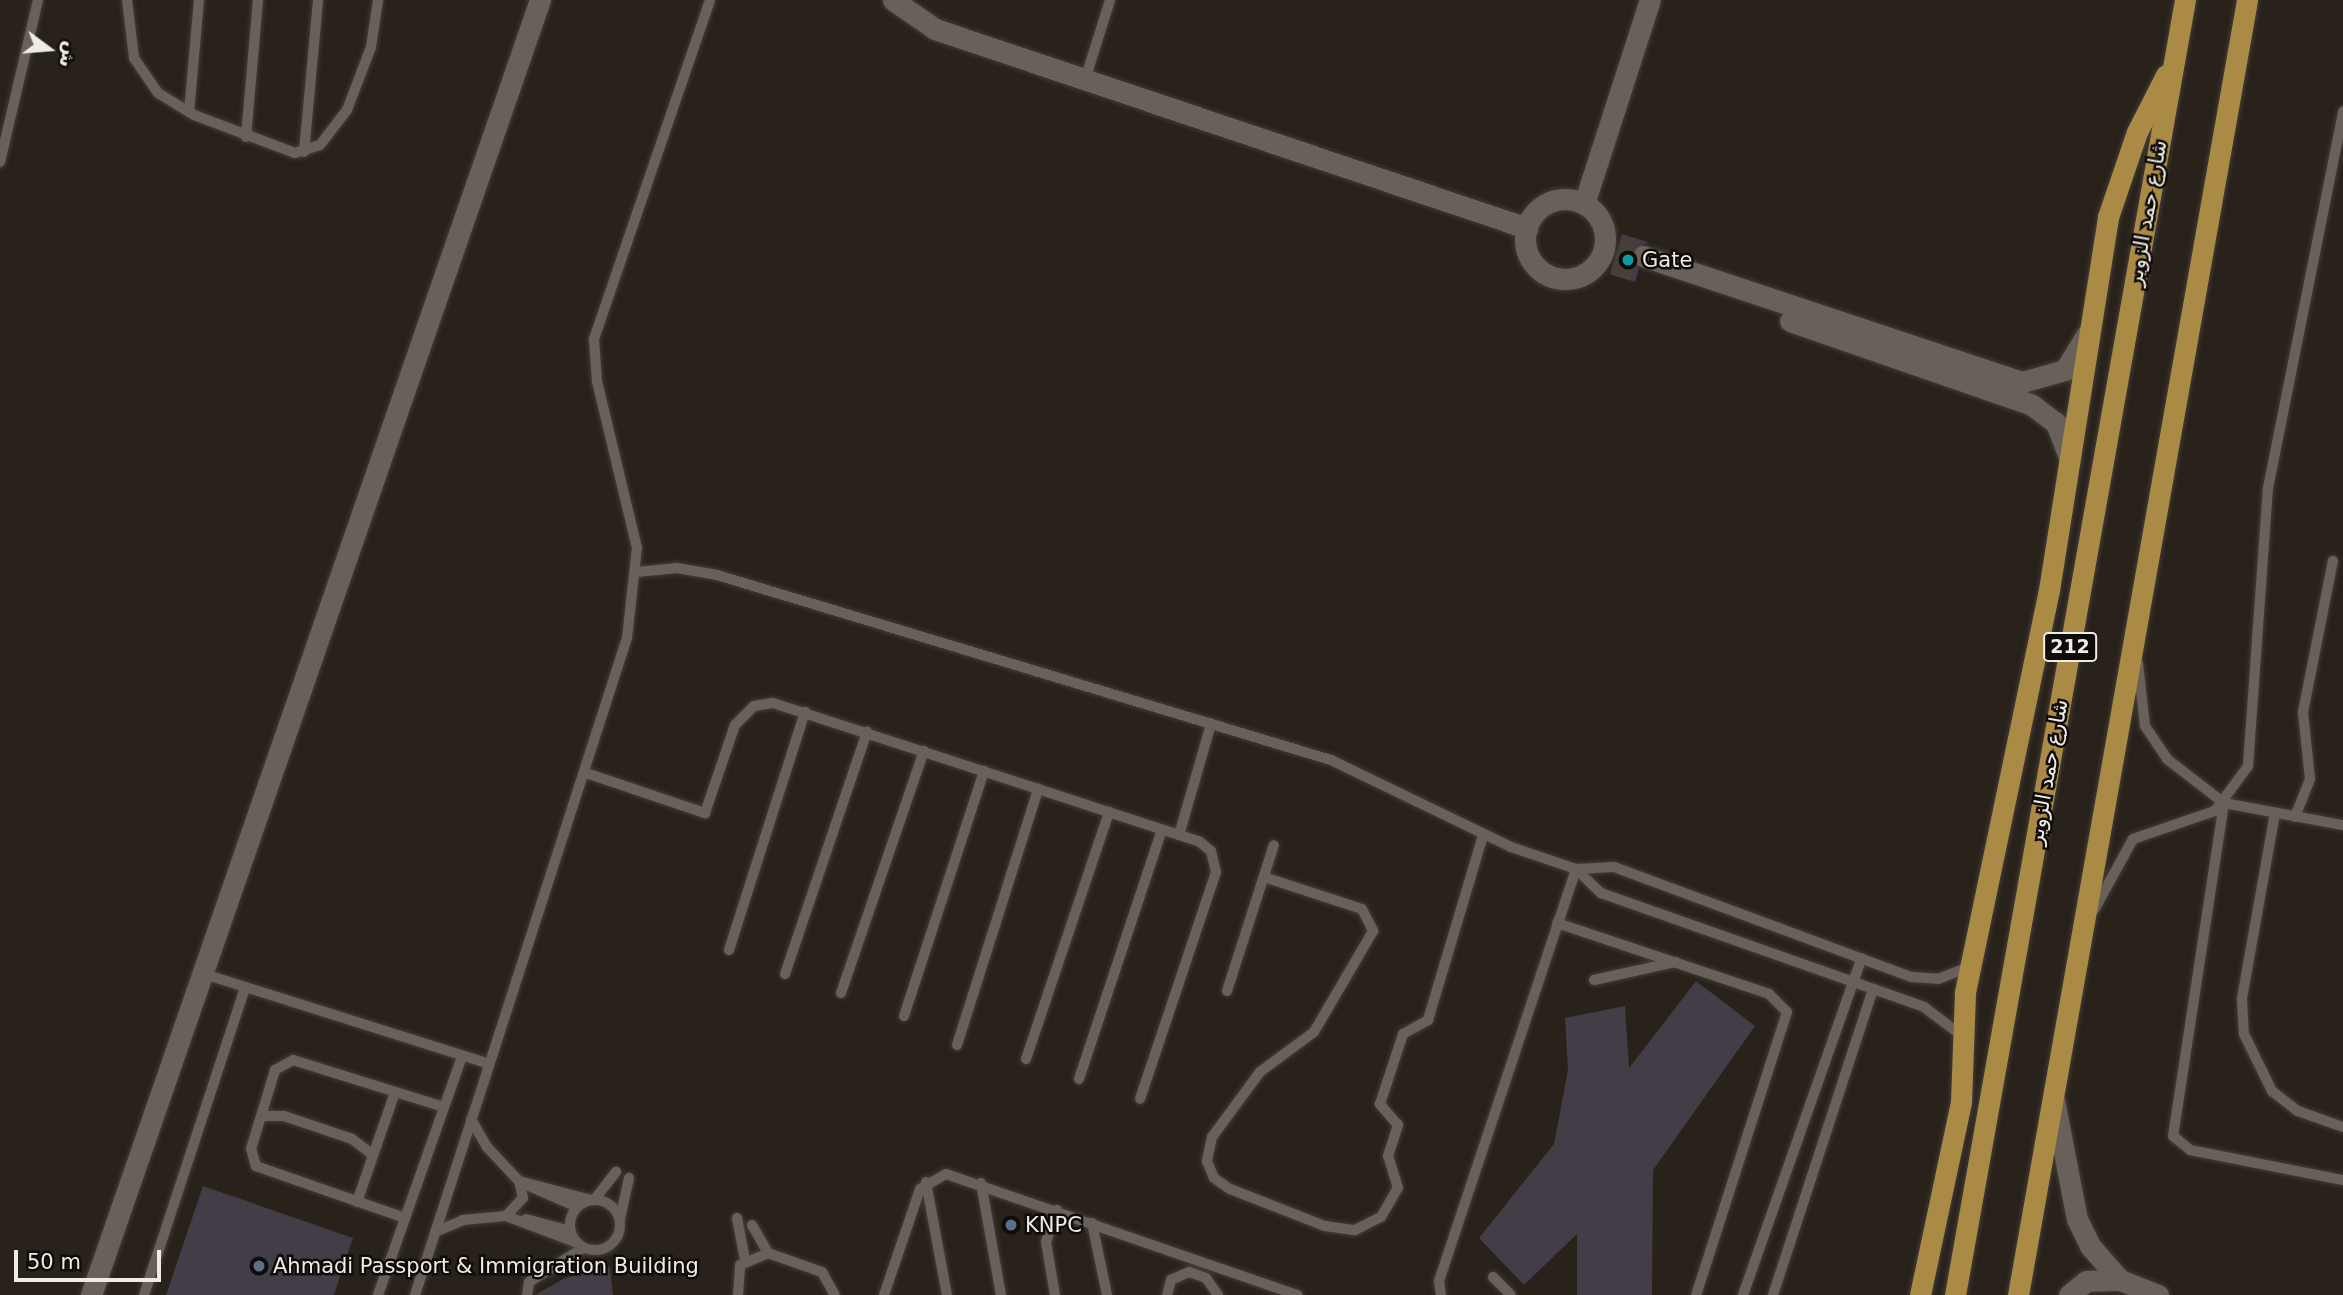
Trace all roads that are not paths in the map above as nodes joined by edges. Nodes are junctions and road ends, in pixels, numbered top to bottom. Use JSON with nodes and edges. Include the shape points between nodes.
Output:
{"nodes":[{"id":1,"x":38,"y":0,"type":"edge"},
{"id":2,"x":127,"y":0,"type":"edge"},
{"id":3,"x":199,"y":0,"type":"edge"},
{"id":4,"x":258,"y":0,"type":"edge"},
{"id":5,"x":318,"y":0,"type":"edge"},
{"id":6,"x":378,"y":0,"type":"edge"},
{"id":7,"x":531,"y":0,"type":"edge"},
{"id":8,"x":540,"y":0,"type":"edge"},
{"id":9,"x":710,"y":0,"type":"edge"},
{"id":10,"x":893,"y":0,"type":"edge"},
{"id":11,"x":1111,"y":0,"type":"edge"},
{"id":12,"x":1650,"y":0,"type":"edge"},
{"id":13,"x":2185,"y":0,"type":"edge"},
{"id":14,"x":2247,"y":0,"type":"edge"},
{"id":15,"x":523,"y":44,"type":"junction"},
{"id":16,"x":2174,"y":61,"type":"junction"},
{"id":17,"x":1085,"y":80,"type":"junction"},
{"id":18,"x":2343,"y":111,"type":"edge"},
{"id":19,"x":188,"y":112,"type":"junction"},
{"id":20,"x":246,"y":137,"type":"junction"},
{"id":21,"x":3,"y":146,"type":"edge"},
{"id":22,"x":304,"y":152,"type":"junction"},
{"id":23,"x":0,"y":162,"type":"edge"},
{"id":24,"x":1584,"y":204,"type":"junction"},
{"id":25,"x":1527,"y":228,"type":"junction"},
{"id":26,"x":2092,"y":319,"type":"junction"},
{"id":27,"x":2070,"y":459,"type":"junction"},
{"id":28,"x":2333,"y":561,"type":"dead end"},
{"id":29,"x":637,"y":572,"type":"junction"},
{"id":30,"x":2138,"y":619,"type":"junction"},
{"id":31,"x":804,"y":712,"type":"junction"},
{"id":32,"x":1212,"y":724,"type":"junction"},
{"id":33,"x":867,"y":732,"type":"junction"},
{"id":34,"x":924,"y":751,"type":"junction"},
{"id":35,"x":984,"y":771,"type":"junction"},
{"id":36,"x":586,"y":773,"type":"junction"},
{"id":37,"x":1038,"y":789,"type":"junction"},
{"id":38,"x":2224,"y":803,"type":"junction"},
{"id":39,"x":1109,"y":812,"type":"junction"},
{"id":40,"x":2275,"y":813,"type":"junction"},
{"id":41,"x":2295,"y":817,"type":"junction"},
{"id":42,"x":2343,"y":825,"type":"edge"},
{"id":43,"x":1162,"y":830,"type":"junction"},
{"id":44,"x":1179,"y":835,"type":"junction"},
{"id":45,"x":1483,"y":835,"type":"junction"},
{"id":46,"x":1275,"y":845,"type":"dead end"},
{"id":47,"x":1576,"y":870,"type":"junction"},
{"id":48,"x":1264,"y":877,"type":"junction"},
{"id":49,"x":1558,"y":923,"type":"junction"},
{"id":50,"x":2082,"y":942,"type":"junction"},
{"id":51,"x":729,"y":950,"type":"dead end"},
{"id":52,"x":1862,"y":958,"type":"junction"},
{"id":53,"x":1676,"y":962,"type":"junction"},
{"id":54,"x":1969,"y":967,"type":"junction"},
{"id":55,"x":201,"y":973,"type":"junction"},
{"id":56,"x":785,"y":974,"type":"dead end"},
{"id":57,"x":1594,"y":980,"type":"dead end"},
{"id":58,"x":1853,"y":982,"type":"junction"},
{"id":59,"x":245,"y":987,"type":"junction"},
{"id":60,"x":1873,"y":989,"type":"junction"},
{"id":61,"x":1227,"y":991,"type":"dead end"},
{"id":62,"x":841,"y":993,"type":"dead end"},
{"id":63,"x":904,"y":1016,"type":"dead end"},
{"id":64,"x":1962,"y":1036,"type":"junction"},
{"id":65,"x":957,"y":1045,"type":"dead end"},
{"id":66,"x":462,"y":1056,"type":"junction"},
{"id":67,"x":1026,"y":1059,"type":"dead end"},
{"id":68,"x":489,"y":1064,"type":"junction"},
{"id":69,"x":1079,"y":1079,"type":"dead end"},
{"id":70,"x":395,"y":1092,"type":"junction"},
{"id":71,"x":1140,"y":1099,"type":"dead end"},
{"id":72,"x":2054,"y":1100,"type":"junction"},
{"id":73,"x":444,"y":1107,"type":"junction"},
{"id":74,"x":261,"y":1116,"type":"junction"},
{"id":75,"x":471,"y":1119,"type":"junction"},
{"id":76,"x":2343,"y":1127,"type":"edge"},
{"id":77,"x":373,"y":1155,"type":"junction"},
{"id":78,"x":616,"y":1172,"type":"dead end"},
{"id":79,"x":629,"y":1178,"type":"dead end"},
{"id":80,"x":519,"y":1181,"type":"junction"},
{"id":81,"x":2343,"y":1181,"type":"edge"},
{"id":82,"x":926,"y":1182,"type":"junction"},
{"id":83,"x":981,"y":1184,"type":"junction"},
{"id":84,"x":592,"y":1200,"type":"junction"},
{"id":85,"x":357,"y":1202,"type":"junction"},
{"id":86,"x":577,"y":1207,"type":"junction"},
{"id":87,"x":1057,"y":1210,"type":"junction"},
{"id":88,"x":506,"y":1216,"type":"junction"},
{"id":89,"x":405,"y":1218,"type":"junction"},
{"id":90,"x":737,"y":1218,"type":"dead end"},
{"id":91,"x":620,"y":1222,"type":"junction"},
{"id":92,"x":1092,"y":1223,"type":"junction"},
{"id":93,"x":752,"y":1225,"type":"dead end"},
{"id":94,"x":570,"y":1231,"type":"junction"},
{"id":95,"x":435,"y":1232,"type":"junction"},
{"id":96,"x":579,"y":1245,"type":"junction"},
{"id":97,"x":768,"y":1253,"type":"junction"},
{"id":98,"x":745,"y":1260,"type":"junction"},
{"id":99,"x":1493,"y":1277,"type":"dead end"},
{"id":100,"x":2120,"y":1280,"type":"junction"},
{"id":101,"x":1277,"y":1292,"type":"edge"},
{"id":102,"x":91,"y":1295,"type":"edge"},
{"id":103,"x":144,"y":1295,"type":"edge"},
{"id":104,"x":378,"y":1295,"type":"edge"},
{"id":105,"x":415,"y":1295,"type":"edge"},
{"id":106,"x":527,"y":1295,"type":"edge"},
{"id":107,"x":738,"y":1295,"type":"edge"},
{"id":108,"x":835,"y":1295,"type":"edge"},
{"id":109,"x":884,"y":1295,"type":"edge"},
{"id":110,"x":947,"y":1295,"type":"edge"},
{"id":111,"x":1001,"y":1295,"type":"edge"},
{"id":112,"x":1055,"y":1295,"type":"edge"},
{"id":113,"x":1107,"y":1295,"type":"edge"},
{"id":114,"x":1167,"y":1295,"type":"edge"},
{"id":115,"x":1218,"y":1295,"type":"edge"},
{"id":116,"x":1298,"y":1295,"type":"edge"},
{"id":117,"x":1441,"y":1295,"type":"edge"},
{"id":118,"x":1511,"y":1295,"type":"edge"},
{"id":119,"x":1696,"y":1295,"type":"edge"},
{"id":120,"x":1744,"y":1295,"type":"edge"},
{"id":121,"x":1773,"y":1295,"type":"edge"},
{"id":122,"x":1920,"y":1295,"type":"edge"},
{"id":123,"x":1955,"y":1295,"type":"edge"},
{"id":124,"x":2018,"y":1295,"type":"edge"},
{"id":125,"x":2069,"y":1295,"type":"edge"},
{"id":126,"x":2158,"y":1295,"type":"edge"}],
"edges":[{"from":1,"to":21,"type":"lane"},
{"from":2,"to":19,"type":"lane","via":[[140,71],[158,93]]},
{"from":3,"to":19,"type":"lane"},
{"from":4,"to":20,"type":"lane"},
{"from":5,"to":22,"type":"lane"},
{"from":6,"to":22,"type":"lane","via":[[371,47],[347,110],[329,137]]},
{"from":7,"to":15,"type":"street"},
{"from":8,"to":15,"type":"street"},
{"from":9,"to":29,"type":"lane","via":[[594,339],[597,382],[630,502]]},
{"from":10,"to":17,"type":"street","via":[[936,29]]},
{"from":11,"to":17,"type":"lane"},
{"from":12,"to":24,"type":"street"},
{"from":13,"to":16,"type":"main road","name":"شارع حمد الزوير","number":"212"},
{"from":14,"to":30,"type":"main road"},
{"from":15,"to":55,"type":"street"},
{"from":16,"to":26,"type":"main road","via":[[2114,193]]},
{"from":16,"to":123,"type":"main road","name":"شارع حمد الزوير","number":"212"},
{"from":17,"to":25,"type":"street"},
{"from":18,"to":38,"type":"lane","via":[[2268,488],[2250,755],[2241,784]]},
{"from":19,"to":20,"type":"lane"},
{"from":20,"to":22,"type":"lane","via":[[277,150]]},
{"from":21,"to":23,"type":"lane"},
{"from":24,"to":25,"type":"street","via":[[1551,201]]},
{"from":24,"to":25,"type":"street","via":[[1608,253],[1569,279],[1542,272],[1526,248]]},
{"from":26,"to":27,"type":"main road"},
{"from":26,"to":27,"type":"street","via":[[2065,370],[2021,382],[1641,264],[2019,399],[2056,423]]},
{"from":27,"to":54,"type":"main road","via":[[2014,774]]},
{"from":28,"to":41,"type":"lane","via":[[2302,721],[2310,779]]},
{"from":29,"to":32,"type":"lane","via":[[677,568],[717,575]]},
{"from":29,"to":36,"type":"lane","via":[[624,651]]},
{"from":30,"to":38,"type":"lane","via":[[2138,692],[2151,743]]},
{"from":30,"to":50,"type":"main road"},
{"from":31,"to":33,"type":"lane"},
{"from":31,"to":36,"type":"lane","via":[[763,703],[740,717],[705,813]]},
{"from":31,"to":51,"type":"lane"},
{"from":32,"to":44,"type":"lane"},
{"from":32,"to":45,"type":"lane","via":[[1357,770]]},
{"from":33,"to":34,"type":"lane"},
{"from":33,"to":56,"type":"lane"},
{"from":34,"to":35,"type":"lane"},
{"from":34,"to":62,"type":"lane"},
{"from":35,"to":37,"type":"lane"},
{"from":35,"to":63,"type":"lane"},
{"from":36,"to":68,"type":"lane"},
{"from":37,"to":39,"type":"lane"},
{"from":37,"to":65,"type":"lane"},
{"from":38,"to":40,"type":"lane"},
{"from":38,"to":50,"type":"lane","via":[[2204,817],[2133,839],[2109,873]]},
{"from":38,"to":81,"type":"lane","via":[[2174,1136],[2190,1150]]},
{"from":39,"to":43,"type":"lane"},
{"from":39,"to":67,"type":"lane"},
{"from":40,"to":41,"type":"lane"},
{"from":40,"to":76,"type":"lane","via":[[2242,999],[2244,1034],[2272,1091],[2298,1111]]},
{"from":41,"to":42,"type":"lane"},
{"from":43,"to":44,"type":"lane"},
{"from":43,"to":69,"type":"lane"},
{"from":44,"to":71,"type":"lane","via":[[1206,846],[1216,872]]},
{"from":45,"to":47,"type":"lane"},
{"from":45,"to":48,"type":"lane","via":[[1428,1020],[1403,1034],[1380,1104],[1398,1125],[1388,1156],[1398,1188],[1381,1217],[1354,1230],[1325,1226],[1230,1189],[1214,1178],[1207,1161],[1212,1137],[1260,1072],[1314,1032],[1373,931],[1362,909]]},
{"from":46,"to":48,"type":"lane"},
{"from":47,"to":49,"type":"lane"},
{"from":47,"to":52,"type":"lane","via":[[1614,867]]},
{"from":47,"to":58,"type":"lane","via":[[1601,893]]},
{"from":48,"to":61,"type":"lane"},
{"from":49,"to":53,"type":"lane"},
{"from":49,"to":117,"type":"lane","via":[[1439,1281]]},
{"from":50,"to":72,"type":"main road"},
{"from":52,"to":54,"type":"lane","via":[[1925,979]]},
{"from":52,"to":58,"type":"lane"},
{"from":53,"to":57,"type":"lane"},
{"from":53,"to":119,"type":"lane","via":[[1775,997],[1788,1018]]},
{"from":54,"to":64,"type":"main road"},
{"from":55,"to":59,"type":"lane"},
{"from":55,"to":102,"type":"street"},
{"from":58,"to":60,"type":"lane"},
{"from":58,"to":120,"type":"lane"},
{"from":59,"to":66,"type":"lane"},
{"from":59,"to":103,"type":"lane"},
{"from":60,"to":64,"type":"lane","via":[[1936,1012]]},
{"from":60,"to":121,"type":"lane"},
{"from":64,"to":122,"type":"main road","via":[[1961,1102]]},
{"from":66,"to":68,"type":"lane"},
{"from":66,"to":73,"type":"lane"},
{"from":68,"to":75,"type":"lane"},
{"from":70,"to":73,"type":"lane"},
{"from":70,"to":74,"type":"lane","via":[[287,1060],[275,1070]]},
{"from":70,"to":77,"type":"lane"},
{"from":72,"to":100,"type":"street","via":[[2077,1219],[2103,1267]]},
{"from":72,"to":124,"type":"main road"},
{"from":73,"to":89,"type":"lane"},
{"from":74,"to":77,"type":"lane","via":[[285,1116],[352,1139]]},
{"from":74,"to":85,"type":"lane","via":[[251,1149],[256,1166]]},
{"from":75,"to":80,"type":"lane","via":[[487,1147]]},
{"from":75,"to":95,"type":"lane"},
{"from":77,"to":85,"type":"lane"},
{"from":78,"to":84,"type":"lane"},
{"from":79,"to":91,"type":"lane"},
{"from":80,"to":84,"type":"lane"},
{"from":80,"to":86,"type":"lane"},
{"from":80,"to":88,"type":"lane","via":[[520,1206]]},
{"from":82,"to":83,"type":"lane","via":[[946,1174]]},
{"from":82,"to":109,"type":"lane"},
{"from":82,"to":110,"type":"lane"},
{"from":83,"to":87,"type":"lane"},
{"from":83,"to":111,"type":"lane"},
{"from":84,"to":86,"type":"lane"},
{"from":84,"to":91,"type":"lane","via":[[614,1209]]},
{"from":85,"to":89,"type":"lane"},
{"from":86,"to":94,"type":"lane"},
{"from":87,"to":92,"type":"lane"},
{"from":87,"to":112,"type":"lane","via":[[1046,1242]]},
{"from":88,"to":94,"type":"lane"},
{"from":88,"to":95,"type":"lane","via":[[463,1220]]},
{"from":88,"to":96,"type":"lane"},
{"from":89,"to":104,"type":"lane"},
{"from":90,"to":98,"type":"lane"},
{"from":91,"to":96,"type":"lane","via":[[606,1248]]},
{"from":92,"to":101,"type":"lane"},
{"from":92,"to":113,"type":"lane"},
{"from":93,"to":97,"type":"lane"},
{"from":94,"to":96,"type":"lane"},
{"from":95,"to":105,"type":"lane"},
{"from":96,"to":106,"type":"lane","via":[[529,1282]]},
{"from":97,"to":98,"type":"lane"},
{"from":97,"to":108,"type":"lane","via":[[822,1272]]},
{"from":98,"to":107,"type":"lane","via":[[735,1280]]},
{"from":99,"to":118,"type":"lane"},
{"from":100,"to":125,"type":"street","via":[[2086,1281]]},
{"from":100,"to":126,"type":"street"},
{"from":101,"to":116,"type":"lane"},
{"from":114,"to":115,"type":"lane","via":[[1171,1280],[1189,1272],[1206,1278]]}]}
